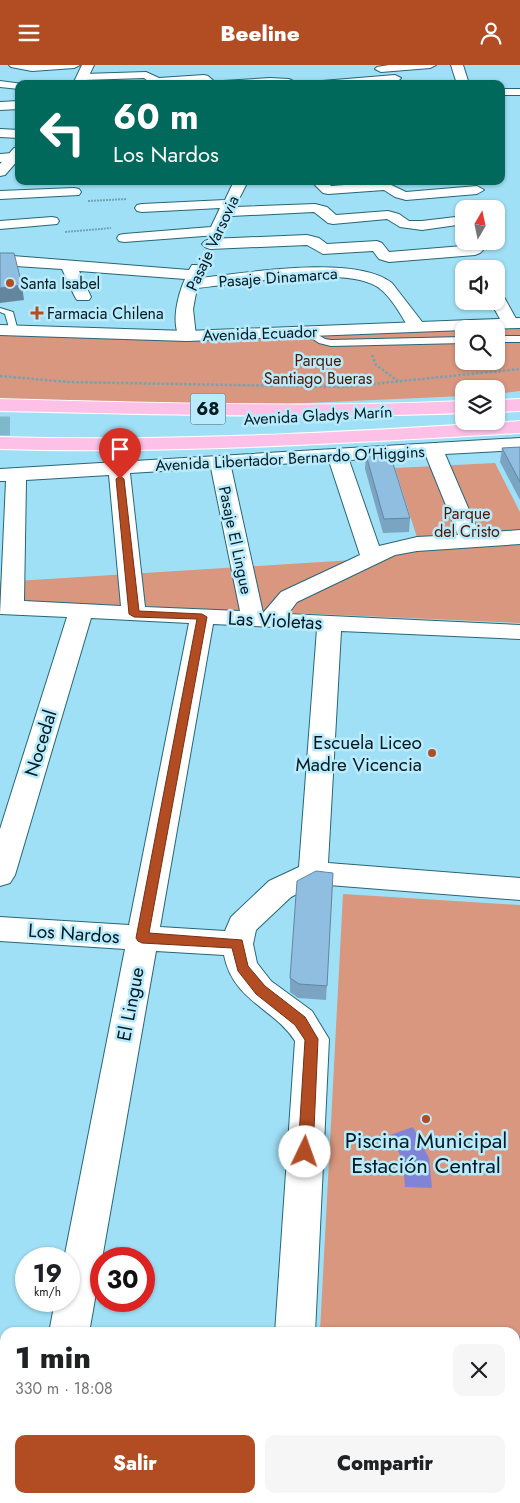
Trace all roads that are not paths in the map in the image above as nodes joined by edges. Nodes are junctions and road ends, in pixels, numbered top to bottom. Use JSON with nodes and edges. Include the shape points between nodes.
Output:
{"nodes":[{"id":1,"x":15,"y":65,"type":"edge"},
{"id":2,"x":74,"y":65,"type":"edge"},
{"id":3,"x":88,"y":65,"type":"edge"},
{"id":4,"x":430,"y":65,"type":"edge"},
{"id":5,"x":457,"y":65,"type":"edge"},
{"id":6,"x":378,"y":67,"type":"edge"},
{"id":7,"x":279,"y":68,"type":"dead end"},
{"id":8,"x":346,"y":71,"type":"dead end"},
{"id":9,"x":81,"y":80,"type":"edge"},
{"id":10,"x":92,"y":80,"type":"edge"},
{"id":11,"x":154,"y":80,"type":"edge"},
{"id":12,"x":180,"y":80,"type":"edge"},
{"id":13,"x":206,"y":80,"type":"edge"},
{"id":14,"x":288,"y":80,"type":"edge"},
{"id":15,"x":356,"y":80,"type":"edge"},
{"id":16,"x":398,"y":80,"type":"edge"},
{"id":17,"x":462,"y":80,"type":"edge"},
{"id":18,"x":0,"y":84,"type":"edge"},
{"id":19,"x":15,"y":86,"type":"edge"},
{"id":20,"x":505,"y":92,"type":"edge"},
{"id":21,"x":520,"y":93,"type":"edge"},
{"id":22,"x":15,"y":105,"type":"edge"},
{"id":23,"x":0,"y":106,"type":"edge"},
{"id":24,"x":0,"y":133,"type":"edge"},
{"id":25,"x":15,"y":134,"type":"edge"},
{"id":26,"x":239,"y":185,"type":"edge"},
{"id":27,"x":321,"y":185,"type":"edge"},
{"id":28,"x":477,"y":186,"type":"edge"},
{"id":29,"x":74,"y":192,"type":"road end"},
{"id":30,"x":0,"y":195,"type":"edge"},
{"id":31,"x":476,"y":200,"type":"edge"},
{"id":32,"x":142,"y":208,"type":"road end"},
{"id":33,"x":228,"y":208,"type":"junction"},
{"id":34,"x":52,"y":221,"type":"road end"},
{"id":35,"x":455,"y":221,"type":"edge"},
{"id":36,"x":0,"y":225,"type":"edge"},
{"id":37,"x":213,"y":237,"type":"junction"},
{"id":38,"x":124,"y":239,"type":"road end"},
{"id":39,"x":455,"y":248,"type":"edge"},
{"id":40,"x":0,"y":260,"type":"edge"},
{"id":41,"x":68,"y":265,"type":"junction"},
{"id":42,"x":192,"y":280,"type":"junction"},
{"id":43,"x":83,"y":297,"type":"dead end"},
{"id":44,"x":505,"y":309,"type":"edge"},
{"id":45,"x":0,"y":310,"type":"edge"},
{"id":46,"x":516,"y":323,"type":"edge"},
{"id":47,"x":417,"y":327,"type":"junction"},
{"id":48,"x":7,"y":331,"type":"edge"},
{"id":49,"x":307,"y":331,"type":"junction"},
{"id":50,"x":187,"y":336,"type":"junction"},
{"id":51,"x":505,"y":339,"type":"edge"},
{"id":52,"x":520,"y":339,"type":"edge"},
{"id":53,"x":455,"y":340,"type":"edge"},
{"id":54,"x":519,"y":404,"type":"edge"},
{"id":55,"x":0,"y":405,"type":"tunnel mouth"},
{"id":56,"x":505,"y":405,"type":"edge"},
{"id":57,"x":455,"y":407,"type":"edge"},
{"id":58,"x":415,"y":409,"type":"junction"},
{"id":59,"x":76,"y":425,"type":"dead end"},
{"id":60,"x":520,"y":427,"type":"edge"},
{"id":61,"x":13,"y":431,"type":"tunnel mouth"},
{"id":62,"x":397,"y":434,"type":"junction"},
{"id":63,"x":520,"y":434,"type":"edge"},
{"id":64,"x":520,"y":444,"type":"edge"},
{"id":65,"x":184,"y":445,"type":"junction"},
{"id":66,"x":433,"y":449,"type":"junction"},
{"id":67,"x":337,"y":455,"type":"junction"},
{"id":68,"x":0,"y":461,"type":"edge"},
{"id":69,"x":220,"y":462,"type":"junction"},
{"id":70,"x":119,"y":468,"type":"junction"},
{"id":71,"x":8,"y":474,"type":"edge"},
{"id":72,"x":520,"y":537,"type":"edge"},
{"id":73,"x":471,"y":540,"type":"junction"},
{"id":74,"x":372,"y":557,"type":"junction"},
{"id":75,"x":6,"y":608,"type":"edge"},
{"id":76,"x":81,"y":611,"type":"junction"},
{"id":77,"x":134,"y":614,"type":"junction"},
{"id":78,"x":202,"y":617,"type":"junction"},
{"id":79,"x":261,"y":619,"type":"junction"},
{"id":80,"x":329,"y":623,"type":"junction"},
{"id":81,"x":520,"y":632,"type":"edge"},
{"id":82,"x":313,"y":873,"type":"junction"},
{"id":83,"x":0,"y":875,"type":"edge"},
{"id":84,"x":520,"y":889,"type":"edge"},
{"id":85,"x":0,"y":929,"type":"edge"},
{"id":86,"x":142,"y":938,"type":"junction"},
{"id":87,"x":237,"y":943,"type":"junction"},
{"id":88,"x":70,"y":1327,"type":"edge"},
{"id":89,"x":295,"y":1327,"type":"edge"}],
"edges":[{"from":1,"to":2,"type":"street","via":[[32,68]]},
{"from":3,"to":9,"type":"street"},
{"from":4,"to":6,"type":"street"},
{"from":5,"to":17,"type":"street"},
{"from":6,"to":16,"type":"street"},
{"from":7,"to":14,"type":"street"},
{"from":8,"to":15,"type":"street"},
{"from":10,"to":11,"type":"street","via":[[146,75]]},
{"from":12,"to":13,"type":"street"},
{"from":18,"to":19,"type":"street"},
{"from":20,"to":21,"type":"street"},
{"from":22,"to":23,"type":"street"},
{"from":24,"to":25,"type":"street"},
{"from":26,"to":33,"type":"street","name":"Pasaje Varsovia"},
{"from":27,"to":28,"type":"street","via":[[328,190],[382,186],[399,195]]},
{"from":28,"to":31,"type":"street"},
{"from":29,"to":30,"type":"street"},
{"from":32,"to":33,"type":"street","via":[[199,204]]},
{"from":33,"to":35,"type":"street","via":[[262,212],[314,208],[322,210],[333,220],[388,215],[402,224],[414,226]]},
{"from":33,"to":37,"type":"street","name":"Pasaje Varsovia"},
{"from":34,"to":36,"type":"street"},
{"from":37,"to":38,"type":"street"},
{"from":37,"to":39,"type":"street","via":[[307,240],[314,241],[323,249],[377,246],[384,256],[389,257]]},
{"from":37,"to":42,"type":"street","name":"Pasaje Varsovia"},
{"from":40,"to":41,"type":"street","name":"Pasaje Dinamarca"},
{"from":41,"to":42,"type":"street","name":"Pasaje Dinamarca"},
{"from":41,"to":43,"type":"street"},
{"from":42,"to":47,"type":"street","name":"Pasaje Dinamarca","via":[[323,272],[365,275],[384,284]]},
{"from":42,"to":50,"type":"street","name":"Pasaje Varsovia","via":[[183,313]]},
{"from":44,"to":46,"type":"street"},
{"from":45,"to":48,"type":"lane","via":[[9,312]]},
{"from":46,"to":47,"type":"street","name":"Avenida Ecuador"},
{"from":47,"to":49,"type":"street","name":"Avenida Ecuador"},
{"from":48,"to":50,"type":"street","name":"Avenida Ecuador"},
{"from":49,"to":50,"type":"street","name":"Avenida Ecuador"},
{"from":49,"to":53,"type":"lane","via":[[331,343]]},
{"from":51,"to":52,"type":"lane"},
{"from":54,"to":56,"type":"main road"},
{"from":55,"to":58,"type":"main road","number":"68"},
{"from":57,"to":58,"type":"main road"},
{"from":58,"to":59,"type":"main road","name":"Avenida Gladys Marín"},
{"from":60,"to":62,"type":"main road","name":"Avenida Libertador Bernardo O'Higgins"},
{"from":61,"to":65,"type":"main road","name":"Avenida Libertador Bernardo O'Higgins","number":"68","via":[[75,445]]},
{"from":62,"to":63,"type":"main road"},
{"from":62,"to":65,"type":"main road","name":"Avenida Libertador Bernardo O'Higgins"},
{"from":64,"to":66,"type":"street","name":"Avenida Libertador Bernardo O'Higgins"},
{"from":65,"to":68,"type":"main road"},
{"from":66,"to":67,"type":"street","name":"Avenida Libertador Bernardo O'Higgins"},
{"from":66,"to":73,"type":"street"},
{"from":67,"to":69,"type":"street","name":"Avenida Libertador Bernardo O'Higgins"},
{"from":67,"to":74,"type":"street"},
{"from":69,"to":70,"type":"street","name":"Avenida Libertador Bernardo O'Higgins"},
{"from":69,"to":79,"type":"street","name":"Pasaje El Lingue"},
{"from":70,"to":71,"type":"street","name":"Avenida Libertador Bernardo O'Higgins"},
{"from":70,"to":77,"type":"street"},
{"from":71,"to":75,"type":"street"},
{"from":72,"to":73,"type":"street"},
{"from":73,"to":74,"type":"street","via":[[402,546]]},
{"from":74,"to":79,"type":"street","via":[[289,597]]},
{"from":75,"to":76,"type":"street","name":"Las Violetas"},
{"from":76,"to":77,"type":"street","name":"Las Violetas"},
{"from":76,"to":83,"type":"street","name":"Nocedal"},
{"from":77,"to":78,"type":"street","name":"Las Violetas"},
{"from":78,"to":79,"type":"street","name":"Las Violetas"},
{"from":78,"to":86,"type":"street","name":"El Lingue"},
{"from":79,"to":80,"type":"street","name":"Las Violetas"},
{"from":80,"to":81,"type":"street","name":"Las Violetas"},
{"from":80,"to":82,"type":"street"},
{"from":82,"to":84,"type":"street"},
{"from":82,"to":87,"type":"street","via":[[280,889],[242,925]]},
{"from":85,"to":86,"type":"street","name":"Los Nardos"},
{"from":86,"to":87,"type":"street","name":"Los Nardos"},
{"from":86,"to":88,"type":"street","name":"El Lingue"},
{"from":87,"to":89,"type":"street","via":[[242,967],[260,990],[300,1021],[312,1039]]}]}
